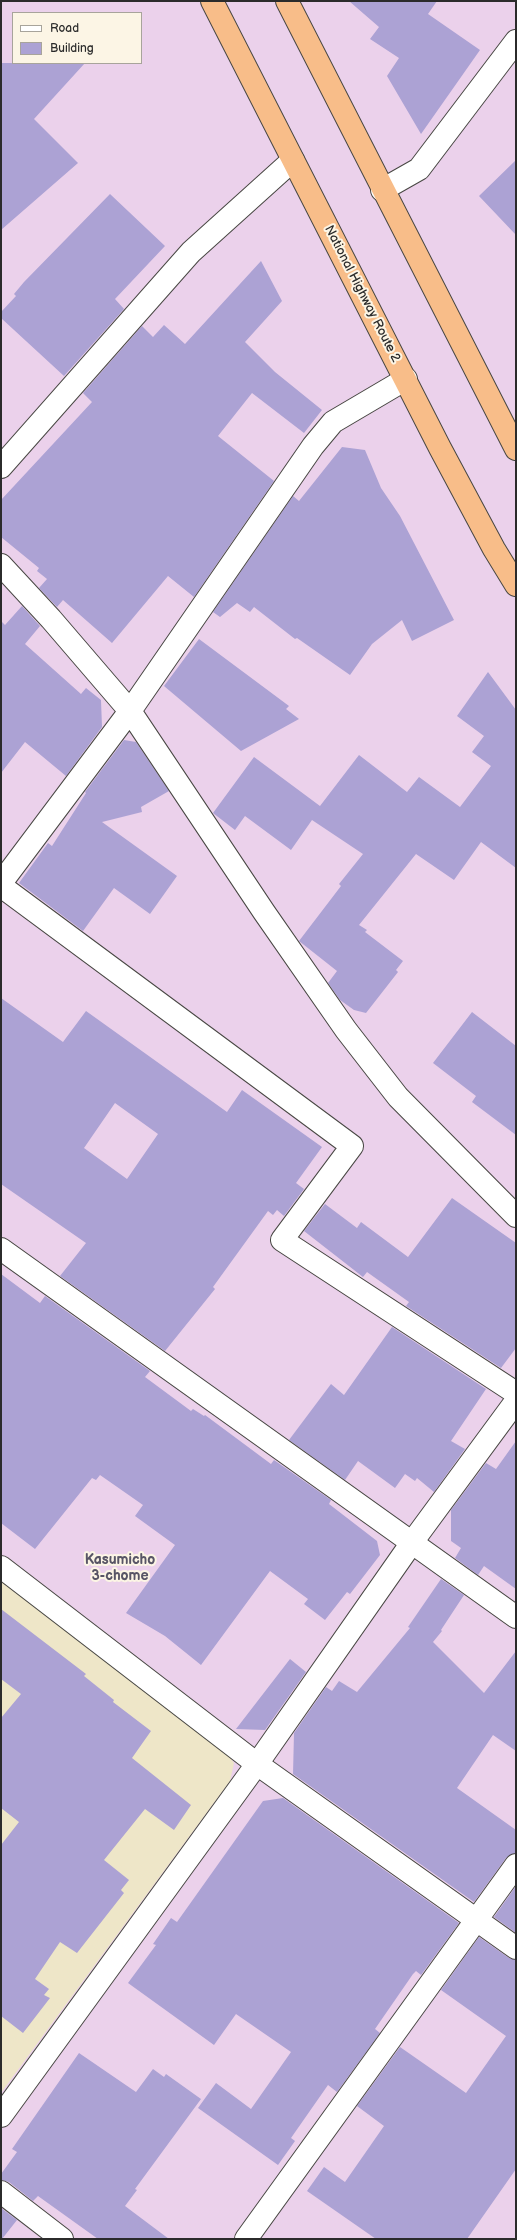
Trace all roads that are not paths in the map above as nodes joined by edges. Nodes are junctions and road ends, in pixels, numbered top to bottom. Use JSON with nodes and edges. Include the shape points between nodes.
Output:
{"nodes":[{"id":1,"x":212,"y":1,"type":"edge"},
{"id":2,"x":287,"y":1,"type":"edge"},
{"id":3,"x":516,"y":41,"type":"edge"},
{"id":4,"x":509,"y":66,"type":"edge"},
{"id":5,"x":293,"y":160,"type":"junction"},
{"id":6,"x":382,"y":190,"type":"junction"},
{"id":7,"x":406,"y":379,"type":"junction"},
{"id":8,"x":516,"y":450,"type":"edge"},
{"id":9,"x":1,"y":467,"type":"edge"},
{"id":10,"x":1,"y":565,"type":"edge"},
{"id":11,"x":516,"y":585,"type":"edge"},
{"id":12,"x":130,"y":711,"type":"junction"},
{"id":13,"x":1,"y":885,"type":"edge"},
{"id":14,"x":516,"y":1216,"type":"edge"},
{"id":15,"x":1,"y":1249,"type":"edge"},
{"id":16,"x":516,"y":1393,"type":"edge"},
{"id":17,"x":516,"y":1400,"type":"edge"},
{"id":18,"x":413,"y":1541,"type":"junction"},
{"id":19,"x":1,"y":1567,"type":"edge"},
{"id":20,"x":516,"y":1617,"type":"edge"},
{"id":21,"x":257,"y":1764,"type":"junction"},
{"id":22,"x":516,"y":1865,"type":"edge"},
{"id":23,"x":477,"y":1921,"type":"junction"},
{"id":24,"x":516,"y":1948,"type":"edge"},
{"id":25,"x":1,"y":2116,"type":"edge"},
{"id":26,"x":1,"y":2192,"type":"edge"},
{"id":27,"x":62,"y":2239,"type":"edge"},
{"id":28,"x":246,"y":2239,"type":"edge"}],
"edges":[{"from":1,"to":5,"type":"highway","name":"National Highway Route 2"},
{"from":2,"to":6,"type":"highway"},
{"from":3,"to":4,"type":"street"},
{"from":4,"to":6,"type":"street","via":[[419,170]]},
{"from":5,"to":7,"type":"highway","name":"National Highway Route 2"},
{"from":5,"to":9,"type":"street","via":[[191,252]]},
{"from":6,"to":8,"type":"highway"},
{"from":7,"to":11,"type":"highway","name":"National Highway Route 2","via":[[494,550]]},
{"from":7,"to":12,"type":"street","via":[[333,422],[313,446]]},
{"from":10,"to":12,"type":"street"},
{"from":12,"to":13,"type":"street"},
{"from":12,"to":14,"type":"street","via":[[346,1030],[393,1091]]},
{"from":13,"to":16,"type":"street","via":[[352,1146],[282,1240]]},
{"from":15,"to":18,"type":"street"},
{"from":17,"to":18,"type":"street"},
{"from":18,"to":20,"type":"street"},
{"from":18,"to":21,"type":"street"},
{"from":19,"to":21,"type":"street"},
{"from":21,"to":23,"type":"street"},
{"from":21,"to":25,"type":"street"},
{"from":22,"to":23,"type":"street"},
{"from":23,"to":24,"type":"street"},
{"from":23,"to":28,"type":"street"},
{"from":26,"to":27,"type":"street"}]}
